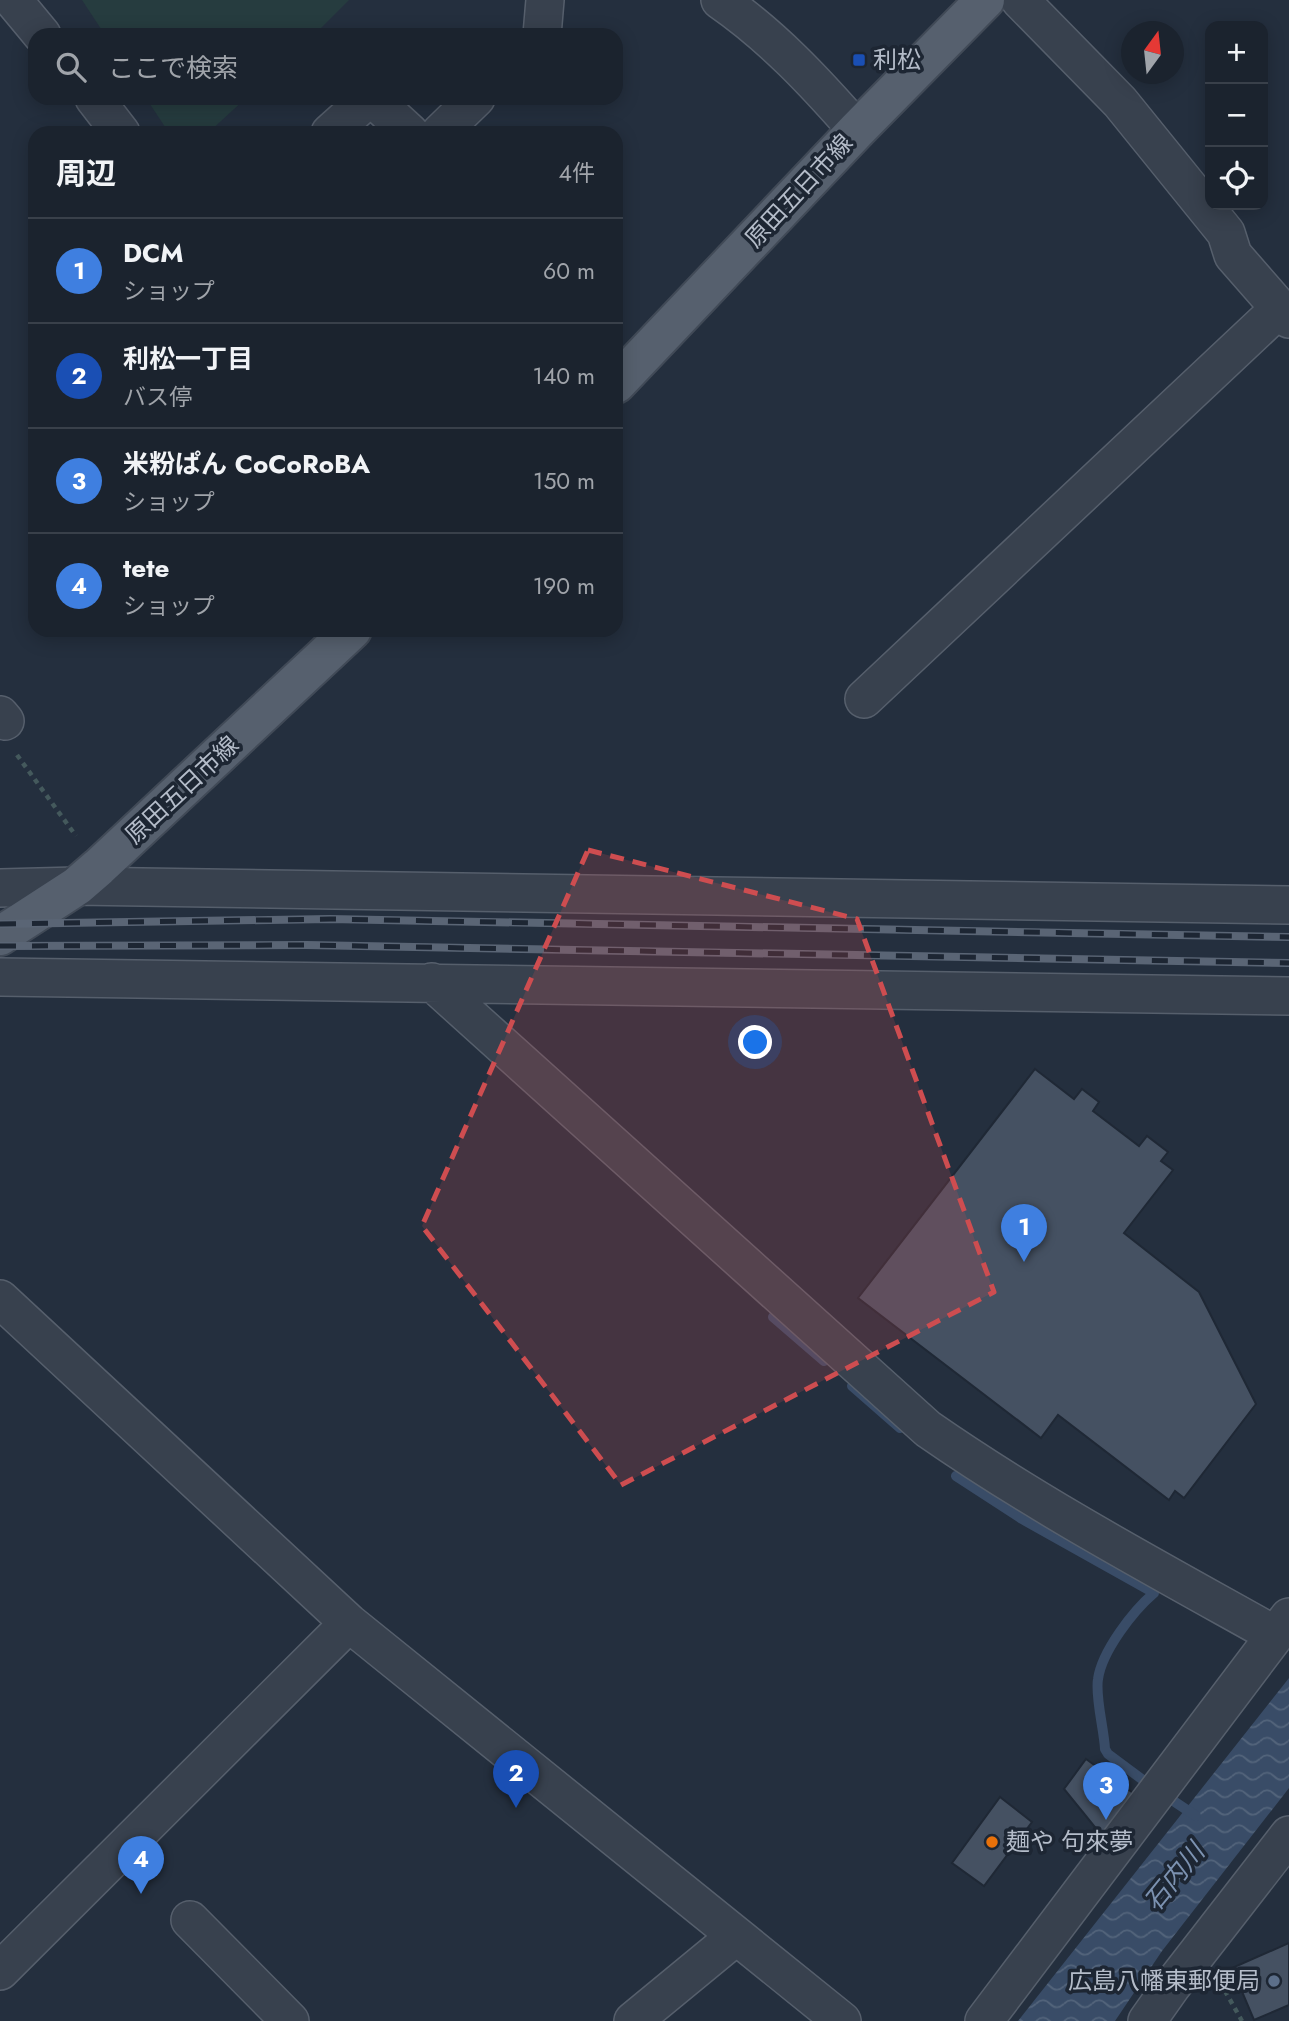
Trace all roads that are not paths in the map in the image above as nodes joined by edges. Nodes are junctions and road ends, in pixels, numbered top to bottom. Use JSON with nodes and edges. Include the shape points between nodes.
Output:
{"nodes":[{"id":1,"x":13,"y":0,"type":"edge"},
{"id":2,"x":545,"y":0,"type":"edge"},
{"id":3,"x":720,"y":0,"type":"edge"},
{"id":4,"x":985,"y":0,"type":"edge"},
{"id":5,"x":1020,"y":0,"type":"edge"},
{"id":6,"x":37,"y":28,"type":"edge"},
{"id":7,"x":543,"y":28,"type":"edge"},
{"id":8,"x":99,"y":105,"type":"edge"},
{"id":9,"x":363,"y":105,"type":"edge"},
{"id":10,"x":379,"y":105,"type":"edge"},
{"id":11,"x":469,"y":105,"type":"edge"},
{"id":12,"x":116,"y":126,"type":"edge"},
{"id":13,"x":338,"y":126,"type":"edge"},
{"id":14,"x":402,"y":126,"type":"edge"},
{"id":15,"x":447,"y":126,"type":"edge"},
{"id":16,"x":857,"y":130,"type":"junction"},
{"id":17,"x":1284,"y":314,"type":"edge"},
{"id":18,"x":623,"y":377,"type":"edge"},
{"id":19,"x":345,"y":637,"type":"edge"},
{"id":20,"x":864,"y":699,"type":"dead end"},
{"id":21,"x":88,"y":877,"type":"junction"},
{"id":22,"x":0,"y":888,"type":"edge"},
{"id":23,"x":1289,"y":905,"type":"edge"},
{"id":24,"x":0,"y":936,"type":"edge"},
{"id":25,"x":0,"y":977,"type":"edge"},
{"id":26,"x":432,"y":982,"type":"junction"},
{"id":27,"x":1289,"y":996,"type":"edge"},
{"id":28,"x":0,"y":1299,"type":"edge"},
{"id":29,"x":349,"y":1623,"type":"junction"},
{"id":30,"x":1282,"y":1626,"type":"edge"},
{"id":31,"x":1286,"y":1846,"type":"edge"},
{"id":32,"x":190,"y":1920,"type":"dead end"},
{"id":33,"x":735,"y":1937,"type":"junction"},
{"id":34,"x":0,"y":1970,"type":"edge"},
{"id":35,"x":290,"y":2021,"type":"edge"},
{"id":36,"x":633,"y":2021,"type":"edge"},
{"id":37,"x":842,"y":2021,"type":"edge"},
{"id":38,"x":984,"y":2021,"type":"edge"},
{"id":39,"x":1147,"y":2021,"type":"edge"}],
"edges":[{"from":1,"to":6,"type":"street"},
{"from":2,"to":7,"type":"street"},
{"from":3,"to":16,"type":"street","via":[[812,79]]},
{"from":4,"to":16,"type":"main road","name":"原田五日市線"},
{"from":5,"to":17,"type":"street","via":[[1120,102],[1173,165],[1226,233],[1233,255]]},
{"from":8,"to":12,"type":"street"},
{"from":9,"to":13,"type":"street"},
{"from":10,"to":14,"type":"street"},
{"from":11,"to":15,"type":"street"},
{"from":16,"to":18,"type":"main road","name":"原田五日市線"},
{"from":17,"to":20,"type":"street"},
{"from":19,"to":21,"type":"main road","name":"原田五日市線"},
{"from":21,"to":22,"type":"street"},
{"from":21,"to":23,"type":"street"},
{"from":21,"to":24,"type":"main road","name":"原田五日市線"},
{"from":25,"to":26,"type":"street"},
{"from":26,"to":27,"type":"street"},
{"from":26,"to":30,"type":"street","via":[[928,1429],[1047,1507]]},
{"from":28,"to":29,"type":"street"},
{"from":29,"to":33,"type":"street"},
{"from":29,"to":34,"type":"street"},
{"from":30,"to":38,"type":"street"},
{"from":31,"to":39,"type":"street"},
{"from":32,"to":35,"type":"street"},
{"from":33,"to":36,"type":"street"},
{"from":33,"to":37,"type":"street"}]}
